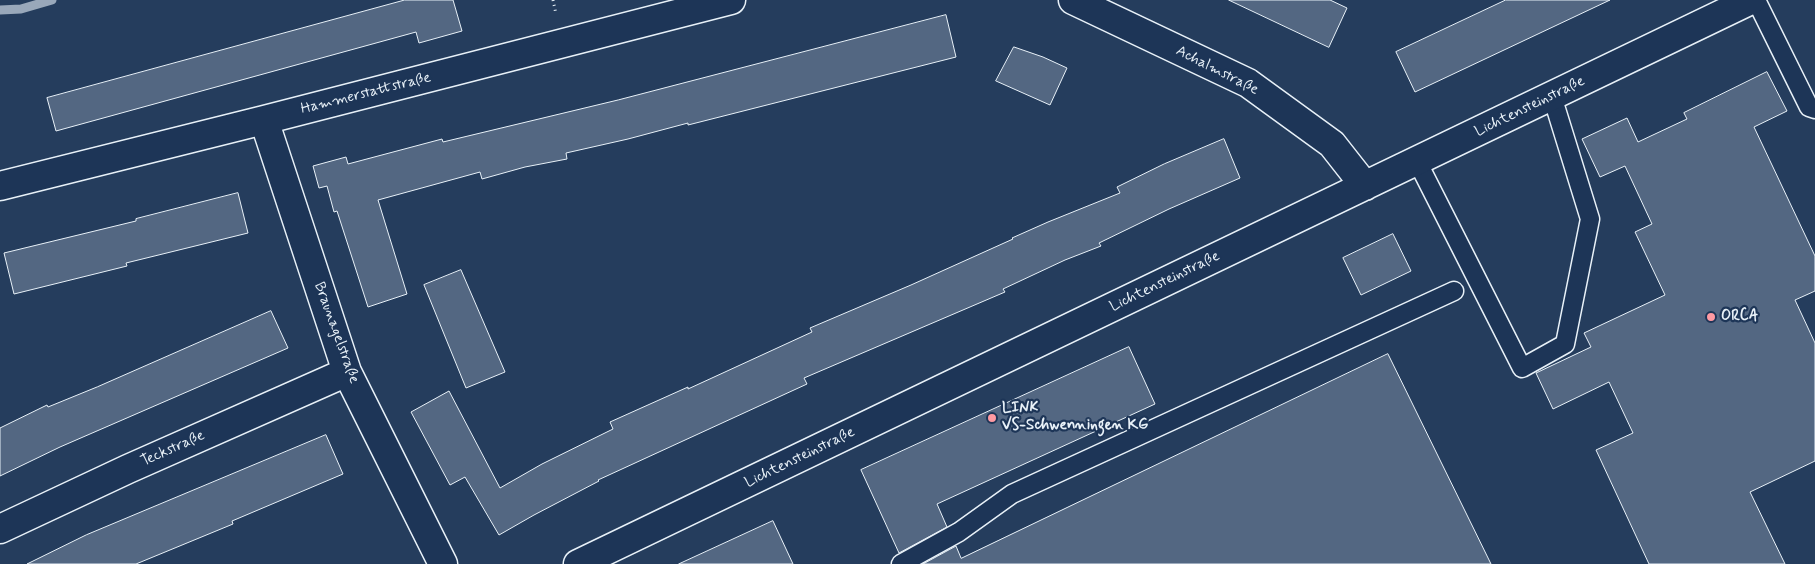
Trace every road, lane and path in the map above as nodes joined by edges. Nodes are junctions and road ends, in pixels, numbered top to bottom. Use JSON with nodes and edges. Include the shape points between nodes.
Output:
{"nodes":[{"id":1,"x":730,"y":0,"type":"edge"},
{"id":2,"x":1074,"y":0,"type":"edge"},
{"id":3,"x":1751,"y":0,"type":"edge"},
{"id":4,"x":1756,"y":0,"type":"edge"},
{"id":5,"x":1552,"y":96,"type":"junction"},
{"id":6,"x":1815,"y":110,"type":"edge"},
{"id":7,"x":264,"y":120,"type":"junction"},
{"id":8,"x":1417,"y":161,"type":"junction"},
{"id":9,"x":0,"y":186,"type":"edge"},
{"id":10,"x":1365,"y":186,"type":"junction"},
{"id":11,"x":1454,"y":291,"type":"dead end"},
{"id":12,"x":347,"y":372,"type":"junction"},
{"id":13,"x":0,"y":529,"type":"edge"},
{"id":14,"x":443,"y":564,"type":"edge"},
{"id":15,"x":578,"y":564,"type":"edge"},
{"id":16,"x":901,"y":564,"type":"edge"}],
"edges":[{"from":1,"to":7,"type":"street","name":"Hammerstattstraße"},
{"from":2,"to":10,"type":"street","name":"Achalmstraße","via":[[1248,83],[1332,144]]},
{"from":3,"to":5,"type":"street","name":"Lichtensteinstraße"},
{"from":4,"to":6,"type":"lane","via":[[1809,107]]},
{"from":5,"to":8,"type":"street","name":"Lichtensteinstraße"},
{"from":5,"to":8,"type":"lane","via":[[1590,219],[1566,344],[1522,368]]},
{"from":7,"to":9,"type":"street","name":"Hammerstattstraße"},
{"from":7,"to":12,"type":"street","name":"Braunagelstraße"},
{"from":8,"to":10,"type":"street","name":"Lichtensteinstraße"},
{"from":10,"to":15,"type":"street","name":"Lichtensteinstraße"},
{"from":11,"to":16,"type":"lane","via":[[1012,494],[959,532]]},
{"from":12,"to":13,"type":"street","name":"Teckstraße"},
{"from":12,"to":14,"type":"street","name":"Braunagelstraße"}]}
